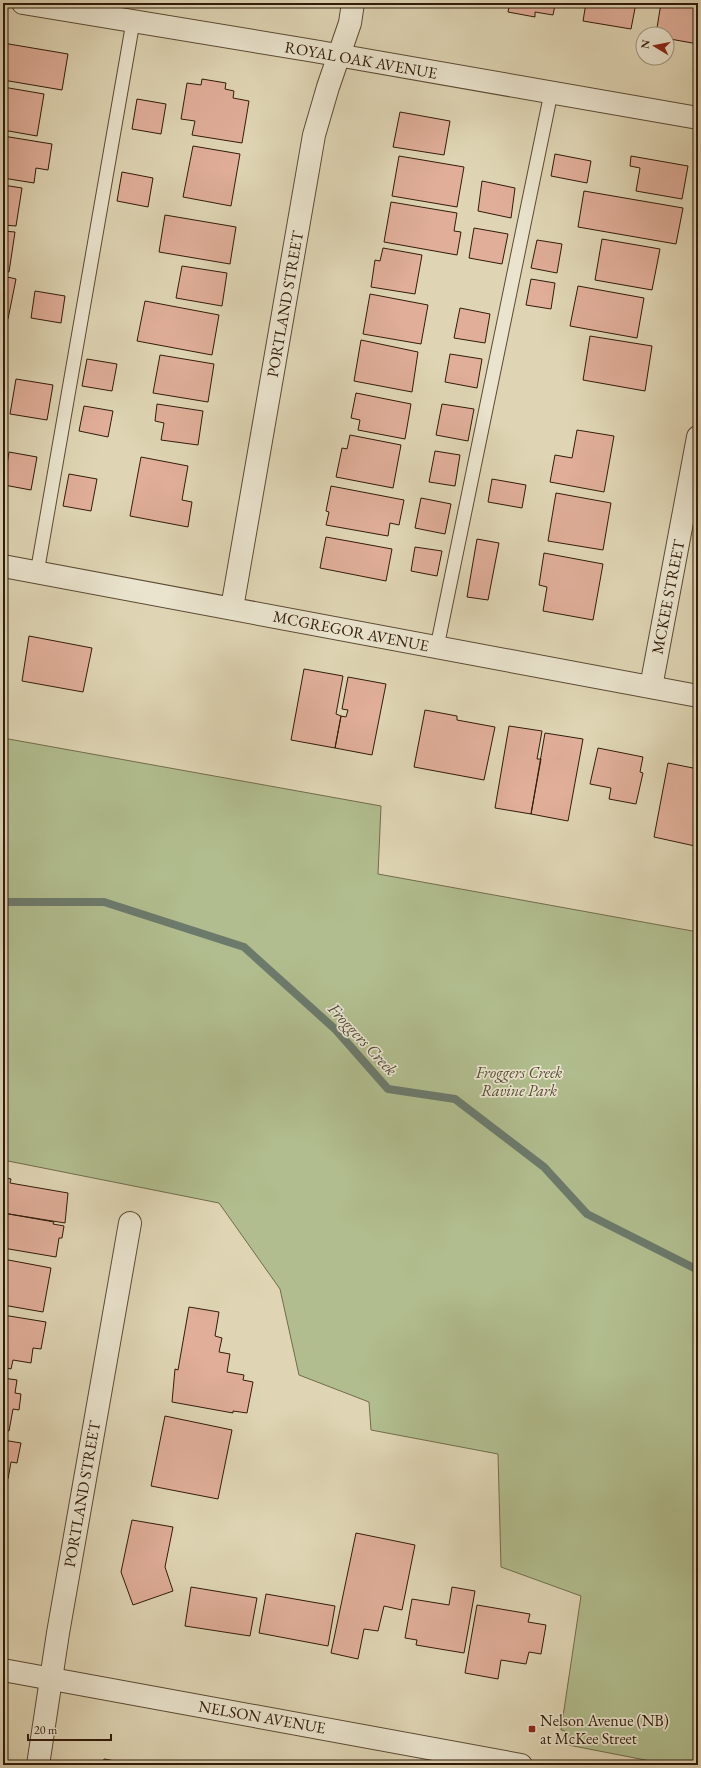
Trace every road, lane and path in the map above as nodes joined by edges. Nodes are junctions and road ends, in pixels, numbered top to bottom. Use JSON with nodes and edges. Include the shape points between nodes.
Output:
{"nodes":[{"id":1,"x":23,"y":3,"type":"edge"},
{"id":2,"x":354,"y":3,"type":"edge"},
{"id":3,"x":133,"y":22,"type":"junction"},
{"id":4,"x":338,"y":56,"type":"junction"},
{"id":5,"x":551,"y":93,"type":"junction"},
{"id":6,"x":698,"y":118,"type":"edge"},
{"id":7,"x":698,"y":437,"type":"edge"},
{"id":8,"x":3,"y":566,"type":"edge"},
{"id":9,"x":37,"y":572,"type":"junction"},
{"id":10,"x":232,"y":608,"type":"junction"},
{"id":11,"x":437,"y":647,"type":"junction"},
{"id":12,"x":651,"y":687,"type":"junction"},
{"id":13,"x":698,"y":696,"type":"edge"},
{"id":14,"x":130,"y":1223,"type":"dead end"},
{"id":15,"x":3,"y":1670,"type":"edge"},
{"id":16,"x":52,"y":1679,"type":"junction"},
{"id":17,"x":38,"y":1765,"type":"edge"},
{"id":18,"x":520,"y":1765,"type":"edge"}],
"edges":[{"from":1,"to":3,"type":"street","name":"ROYAL OAK AVENUE"},
{"from":2,"to":4,"type":"street","name":"PORTLAND STREET"},
{"from":3,"to":4,"type":"street","name":"ROYAL OAK AVENUE"},
{"from":3,"to":9,"type":"lane"},
{"from":4,"to":5,"type":"street","name":"ROYAL OAK AVENUE"},
{"from":4,"to":10,"type":"street","name":"PORTLAND STREET","via":[[314,135]]},
{"from":5,"to":6,"type":"street","name":"ROYAL OAK AVENUE"},
{"from":5,"to":11,"type":"lane"},
{"from":7,"to":12,"type":"street","name":"MCKEE STREET"},
{"from":8,"to":9,"type":"street","name":"MCGREGOR AVENUE"},
{"from":9,"to":10,"type":"street","name":"MCGREGOR AVENUE"},
{"from":10,"to":11,"type":"street","name":"MCGREGOR AVENUE"},
{"from":11,"to":12,"type":"street","name":"MCGREGOR AVENUE"},
{"from":12,"to":13,"type":"street","name":"MCGREGOR AVENUE"},
{"from":14,"to":16,"type":"street","name":"PORTLAND STREET"},
{"from":15,"to":16,"type":"street","name":"NELSON AVENUE"},
{"from":16,"to":17,"type":"street","name":"PORTLAND STREET"},
{"from":16,"to":18,"type":"street","name":"NELSON AVENUE"}]}
